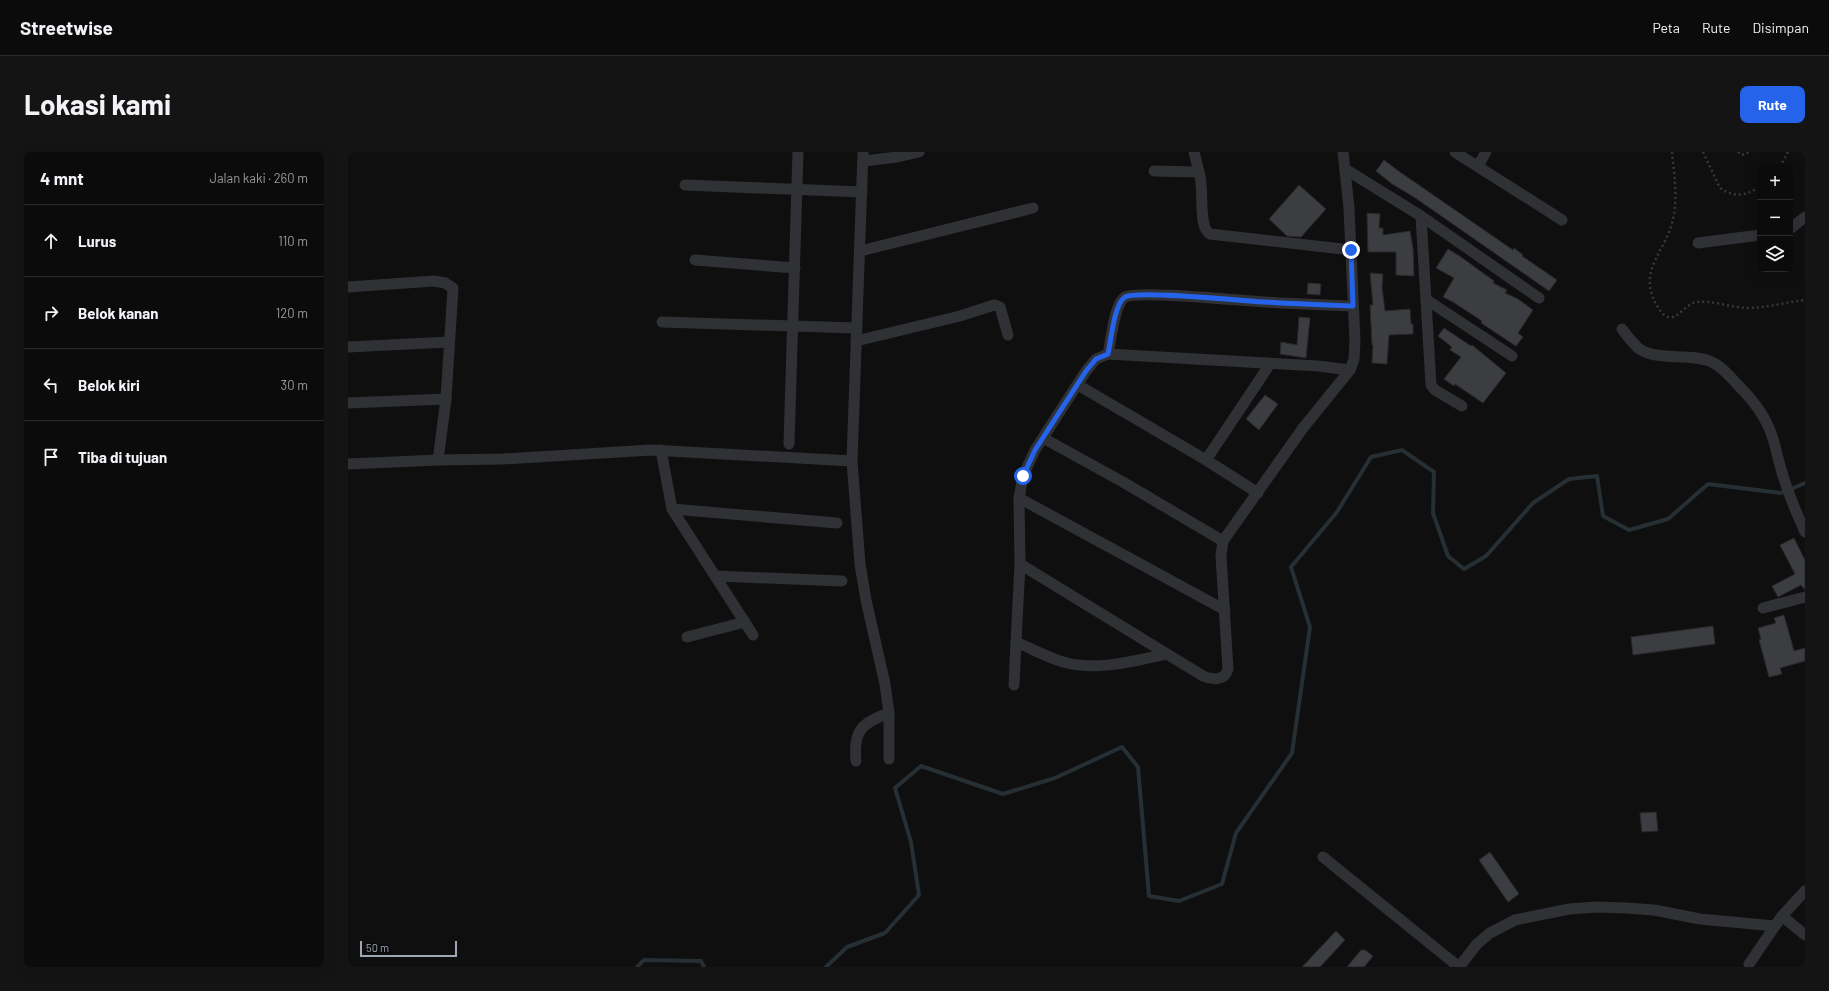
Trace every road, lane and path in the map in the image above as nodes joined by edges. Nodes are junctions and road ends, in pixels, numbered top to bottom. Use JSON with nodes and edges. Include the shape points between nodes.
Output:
{"nodes":[{"id":1,"x":798,"y":152,"type":"edge"},
{"id":2,"x":920,"y":152,"type":"edge"},
{"id":3,"x":1194,"y":152,"type":"edge"},
{"id":4,"x":1342,"y":152,"type":"edge"},
{"id":5,"x":1455,"y":152,"type":"edge"},
{"id":6,"x":1486,"y":152,"type":"edge"},
{"id":7,"x":1672,"y":152,"type":"edge"},
{"id":8,"x":1703,"y":152,"type":"edge"},
{"id":9,"x":1738,"y":152,"type":"edge"},
{"id":10,"x":1749,"y":152,"type":"edge"},
{"id":11,"x":1788,"y":152,"type":"edge"},
{"id":12,"x":863,"y":156,"type":"edge"},
{"id":13,"x":1782,"y":164,"type":"edge"},
{"id":14,"x":1478,"y":166,"type":"junction"},
{"id":15,"x":1345,"y":168,"type":"junction"},
{"id":16,"x":1154,"y":172,"type":"dead end"},
{"id":17,"x":1199,"y":172,"type":"junction"},
{"id":18,"x":685,"y":185,"type":"dead end"},
{"id":19,"x":1757,"y":188,"type":"edge"},
{"id":20,"x":796,"y":189,"type":"junction"},
{"id":21,"x":862,"y":192,"type":"junction"},
{"id":22,"x":1033,"y":208,"type":"dead end"},
{"id":23,"x":1421,"y":216,"type":"junction"},
{"id":24,"x":1805,"y":217,"type":"edge"},
{"id":25,"x":1562,"y":220,"type":"dead end"},
{"id":26,"x":1793,"y":227,"type":"edge"},
{"id":27,"x":1757,"y":235,"type":"edge"},
{"id":28,"x":1698,"y":243,"type":"dead end"},
{"id":29,"x":1351,"y":250,"type":"junction"},
{"id":30,"x":860,"y":251,"type":"junction"},
{"id":31,"x":695,"y":260,"type":"dead end"},
{"id":32,"x":795,"y":268,"type":"junction"},
{"id":33,"x":348,"y":287,"type":"edge"},
{"id":34,"x":1539,"y":298,"type":"dead end"},
{"id":35,"x":1427,"y":300,"type":"junction"},
{"id":36,"x":1805,"y":300,"type":"edge"},
{"id":37,"x":1353,"y":306,"type":"junction"},
{"id":38,"x":662,"y":322,"type":"dead end"},
{"id":39,"x":793,"y":326,"type":"junction"},
{"id":40,"x":856,"y":328,"type":"junction"},
{"id":41,"x":1622,"y":329,"type":"dead end"},
{"id":42,"x":1008,"y":335,"type":"dead end"},
{"id":43,"x":856,"y":341,"type":"junction"},
{"id":44,"x":449,"y":342,"type":"junction"},
{"id":45,"x":348,"y":347,"type":"edge"},
{"id":46,"x":1108,"y":354,"type":"junction"},
{"id":47,"x":1512,"y":356,"type":"dead end"},
{"id":48,"x":1270,"y":364,"type":"junction"},
{"id":49,"x":1350,"y":370,"type":"junction"},
{"id":50,"x":1078,"y":384,"type":"junction"},
{"id":51,"x":446,"y":399,"type":"junction"},
{"id":52,"x":348,"y":403,"type":"edge"},
{"id":53,"x":1462,"y":406,"type":"dead end"},
{"id":54,"x":1043,"y":438,"type":"junction"},
{"id":55,"x":789,"y":444,"type":"dead end"},
{"id":56,"x":661,"y":450,"type":"junction"},
{"id":57,"x":438,"y":460,"type":"junction"},
{"id":58,"x":1206,"y":460,"type":"junction"},
{"id":59,"x":852,"y":461,"type":"junction"},
{"id":60,"x":348,"y":464,"type":"edge"},
{"id":61,"x":1258,"y":493,"type":"junction"},
{"id":62,"x":1019,"y":498,"type":"junction"},
{"id":63,"x":672,"y":509,"type":"junction"},
{"id":64,"x":837,"y":523,"type":"dead end"},
{"id":65,"x":1805,"y":532,"type":"edge"},
{"id":66,"x":1223,"y":541,"type":"junction"},
{"id":67,"x":1020,"y":564,"type":"junction"},
{"id":68,"x":715,"y":576,"type":"junction"},
{"id":69,"x":842,"y":581,"type":"dead end"},
{"id":70,"x":1805,"y":597,"type":"edge"},
{"id":71,"x":1763,"y":608,"type":"dead end"},
{"id":72,"x":1225,"y":610,"type":"junction"},
{"id":73,"x":745,"y":622,"type":"junction"},
{"id":74,"x":753,"y":635,"type":"dead end"},
{"id":75,"x":687,"y":638,"type":"dead end"},
{"id":76,"x":1016,"y":642,"type":"junction"},
{"id":77,"x":1167,"y":654,"type":"junction"},
{"id":78,"x":1014,"y":685,"type":"dead end"},
{"id":79,"x":889,"y":713,"type":"junction"},
{"id":80,"x":890,"y":760,"type":"dead end"},
{"id":81,"x":856,"y":761,"type":"dead end"},
{"id":82,"x":1323,"y":857,"type":"dead end"},
{"id":83,"x":1805,"y":891,"type":"edge"},
{"id":84,"x":1782,"y":916,"type":"junction"},
{"id":85,"x":1775,"y":926,"type":"junction"},
{"id":86,"x":1805,"y":935,"type":"edge"},
{"id":87,"x":1749,"y":964,"type":"dead end"},
{"id":88,"x":1459,"y":967,"type":"edge"}],
"edges":[{"from":1,"to":20,"type":"street"},
{"from":2,"to":12,"type":"street","via":[[897,157]]},
{"from":3,"to":17,"type":"street"},
{"from":4,"to":15,"type":"street"},
{"from":5,"to":14,"type":"street"},
{"from":6,"to":14,"type":"street"},
{"from":7,"to":36,"type":"path","via":[[1676,196],[1673,220],[1669,234],[1652,267],[1650,278],[1653,300],[1662,313],[1667,317],[1673,317],[1689,305],[1698,302],[1747,308]]},
{"from":8,"to":19,"type":"path","via":[[1720,188],[1735,195],[1744,195]]},
{"from":9,"to":10,"type":"path","via":[[1742,155]]},
{"from":11,"to":13,"type":"path"},
{"from":12,"to":21,"type":"street"},
{"from":14,"to":25,"type":"street"},
{"from":15,"to":23,"type":"street"},
{"from":15,"to":29,"type":"street"},
{"from":16,"to":17,"type":"street"},
{"from":17,"to":29,"type":"street","via":[[1203,222],[1208,233]]},
{"from":18,"to":20,"type":"street"},
{"from":20,"to":21,"type":"street"},
{"from":20,"to":32,"type":"street"},
{"from":21,"to":30,"type":"street"},
{"from":22,"to":30,"type":"street"},
{"from":23,"to":34,"type":"street"},
{"from":23,"to":35,"type":"street"},
{"from":24,"to":26,"type":"street"},
{"from":27,"to":28,"type":"street"},
{"from":29,"to":37,"type":"street"},
{"from":30,"to":40,"type":"street"},
{"from":31,"to":32,"type":"street"},
{"from":32,"to":39,"type":"street"},
{"from":33,"to":44,"type":"street","via":[[434,281],[448,284],[453,288]]},
{"from":35,"to":47,"type":"street"},
{"from":35,"to":53,"type":"street","via":[[1432,385],[1435,390]]},
{"from":37,"to":46,"type":"street","via":[[1130,295],[1119,305]]},
{"from":37,"to":49,"type":"street","via":[[1355,350]]},
{"from":38,"to":39,"type":"street"},
{"from":39,"to":40,"type":"street"},
{"from":39,"to":55,"type":"street"},
{"from":40,"to":43,"type":"street"},
{"from":41,"to":65,"type":"street","via":[[1630,340],[1645,352],[1704,359],[1714,363],[1748,396],[1763,416],[1772,436],[1781,470]]},
{"from":42,"to":43,"type":"street","via":[[1000,307],[994,305],[960,316]]},
{"from":43,"to":59,"type":"street"},
{"from":44,"to":45,"type":"street"},
{"from":44,"to":51,"type":"street"},
{"from":46,"to":48,"type":"street"},
{"from":46,"to":50,"type":"street","via":[[1092,362]]},
{"from":48,"to":49,"type":"street"},
{"from":48,"to":58,"type":"street"},
{"from":49,"to":61,"type":"street","via":[[1303,428]]},
{"from":50,"to":54,"type":"street"},
{"from":50,"to":58,"type":"street"},
{"from":51,"to":52,"type":"street"},
{"from":51,"to":57,"type":"street"},
{"from":54,"to":62,"type":"street","via":[[1028,463]]},
{"from":54,"to":66,"type":"street"},
{"from":56,"to":57,"type":"street"},
{"from":56,"to":59,"type":"street"},
{"from":56,"to":63,"type":"street"},
{"from":57,"to":60,"type":"street"},
{"from":58,"to":61,"type":"street"},
{"from":59,"to":79,"type":"street","via":[[860,564]]},
{"from":61,"to":66,"type":"street"},
{"from":62,"to":67,"type":"street"},
{"from":62,"to":72,"type":"street"},
{"from":63,"to":64,"type":"street"},
{"from":63,"to":68,"type":"street"},
{"from":66,"to":72,"type":"street","via":[[1221,556]]},
{"from":67,"to":76,"type":"street"},
{"from":67,"to":77,"type":"street"},
{"from":68,"to":69,"type":"street"},
{"from":68,"to":73,"type":"street"},
{"from":70,"to":71,"type":"street"},
{"from":72,"to":77,"type":"street","via":[[1228,669],[1224,676],[1210,679]]},
{"from":73,"to":74,"type":"street"},
{"from":73,"to":75,"type":"street"},
{"from":76,"to":77,"type":"street","via":[[1056,660],[1087,666]]},
{"from":76,"to":78,"type":"street"},
{"from":79,"to":80,"type":"street"},
{"from":79,"to":81,"type":"street","via":[[872,719],[860,731],[856,744]]},
{"from":82,"to":88,"type":"street"},
{"from":83,"to":84,"type":"street"},
{"from":84,"to":85,"type":"street"},
{"from":84,"to":86,"type":"street"},
{"from":85,"to":87,"type":"street"},
{"from":85,"to":88,"type":"street","via":[[1700,919],[1654,910],[1596,907],[1569,909],[1515,920],[1490,933]]}]}
